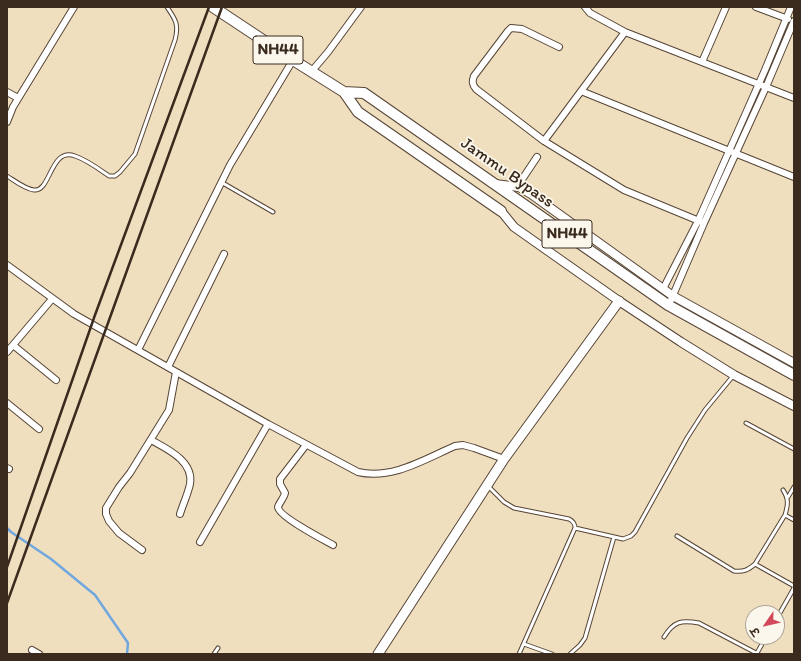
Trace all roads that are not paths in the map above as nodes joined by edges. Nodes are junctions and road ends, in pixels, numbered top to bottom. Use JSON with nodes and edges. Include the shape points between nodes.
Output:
{"nodes":[{"id":1,"x":74,"y":7,"type":"edge"},
{"id":2,"x":167,"y":7,"type":"edge"},
{"id":3,"x":213,"y":7,"type":"edge"},
{"id":4,"x":361,"y":7,"type":"edge"},
{"id":5,"x":585,"y":7,"type":"edge"},
{"id":6,"x":726,"y":7,"type":"edge"},
{"id":7,"x":756,"y":7,"type":"edge"},
{"id":8,"x":791,"y":7,"type":"edge"},
{"id":9,"x":786,"y":18,"type":"junction"},
{"id":10,"x":794,"y":23,"type":"edge"},
{"id":11,"x":625,"y":32,"type":"junction"},
{"id":12,"x":559,"y":47,"type":"dead end"},
{"id":13,"x":293,"y":60,"type":"junction"},
{"id":14,"x":702,"y":62,"type":"junction"},
{"id":15,"x":311,"y":72,"type":"junction"},
{"id":16,"x":759,"y":84,"type":"junction"},
{"id":17,"x":766,"y":87,"type":"junction"},
{"id":18,"x":581,"y":91,"type":"junction"},
{"id":19,"x":7,"y":92,"type":"edge"},
{"id":20,"x":344,"y":92,"type":"junction"},
{"id":21,"x":18,"y":98,"type":"junction"},
{"id":22,"x":794,"y":98,"type":"edge"},
{"id":23,"x":7,"y":122,"type":"edge"},
{"id":24,"x":544,"y":141,"type":"junction"},
{"id":25,"x":729,"y":151,"type":"junction"},
{"id":26,"x":736,"y":154,"type":"junction"},
{"id":27,"x":537,"y":157,"type":"dead end"},
{"id":28,"x":7,"y":176,"type":"edge"},
{"id":29,"x":794,"y":177,"type":"edge"},
{"id":30,"x":222,"y":182,"type":"junction"},
{"id":31,"x":494,"y":183,"type":"junction"},
{"id":32,"x":517,"y":187,"type":"junction"},
{"id":33,"x":501,"y":211,"type":"joint"},
{"id":34,"x":273,"y":212,"type":"dead end"},
{"id":35,"x":701,"y":222,"type":"junction"},
{"id":36,"x":224,"y":254,"type":"dead end"},
{"id":37,"x":7,"y":265,"type":"edge"},
{"id":38,"x":663,"y":289,"type":"junction"},
{"id":39,"x":673,"y":296,"type":"junction"},
{"id":40,"x":52,"y":299,"type":"junction"},
{"id":41,"x":619,"y":301,"type":"junction"},
{"id":42,"x":668,"y":305,"type":"junction"},
{"id":43,"x":13,"y":345,"type":"junction"},
{"id":44,"x":138,"y":350,"type":"junction"},
{"id":45,"x":7,"y":352,"type":"edge"},
{"id":46,"x":794,"y":363,"type":"edge"},
{"id":47,"x":168,"y":367,"type":"junction"},
{"id":48,"x":176,"y":372,"type":"junction"},
{"id":49,"x":734,"y":375,"type":"junction"},
{"id":50,"x":794,"y":375,"type":"edge"},
{"id":51,"x":56,"y":380,"type":"dead end"},
{"id":52,"x":7,"y":403,"type":"edge"},
{"id":53,"x":794,"y":406,"type":"edge"},
{"id":54,"x":746,"y":423,"type":"dead end"},
{"id":55,"x":268,"y":424,"type":"junction"},
{"id":56,"x":39,"y":428,"type":"dead end"},
{"id":57,"x":152,"y":440,"type":"junction"},
{"id":58,"x":306,"y":445,"type":"junction"},
{"id":59,"x":794,"y":449,"type":"edge"},
{"id":60,"x":504,"y":459,"type":"junction"},
{"id":61,"x":486,"y":485,"type":"junction"},
{"id":62,"x":794,"y":487,"type":"edge"},
{"id":63,"x":783,"y":490,"type":"dead end"},
{"id":64,"x":788,"y":498,"type":"junction"},
{"id":65,"x":180,"y":514,"type":"dead end"},
{"id":66,"x":785,"y":515,"type":"junction"},
{"id":67,"x":794,"y":520,"type":"edge"},
{"id":68,"x":574,"y":528,"type":"junction"},
{"id":69,"x":677,"y":536,"type":"dead end"},
{"id":70,"x":614,"y":537,"type":"junction"},
{"id":71,"x":200,"y":542,"type":"dead end"},
{"id":72,"x":333,"y":545,"type":"dead end"},
{"id":73,"x":142,"y":550,"type":"dead end"},
{"id":74,"x":755,"y":564,"type":"junction"},
{"id":75,"x":794,"y":587,"type":"edge"},
{"id":76,"x":784,"y":605,"type":"edge"},
{"id":77,"x":664,"y":637,"type":"dead end"},
{"id":78,"x":524,"y":644,"type":"junction"},
{"id":79,"x":218,"y":648,"type":"dead end"},
{"id":80,"x":32,"y":650,"type":"dead end"},
{"id":81,"x":39,"y":654,"type":"edge"},
{"id":82,"x":214,"y":654,"type":"edge"},
{"id":83,"x":378,"y":654,"type":"edge"},
{"id":84,"x":519,"y":654,"type":"edge"},
{"id":85,"x":552,"y":654,"type":"edge"},
{"id":86,"x":570,"y":654,"type":"edge"},
{"id":87,"x":758,"y":654,"type":"edge"}],
"edges":[{"from":1,"to":21,"type":"street"},
{"from":2,"to":28,"type":"lane","via":[[178,30],[135,154],[120,172],[115,176],[109,176],[74,155],[67,155],[55,163],[38,190],[24,186]]},
{"from":3,"to":13,"type":"highway","name":"Jammu Bypass","number":"NH44"},
{"from":4,"to":15,"type":"street"},
{"from":5,"to":11,"type":"street","via":[[590,13]]},
{"from":6,"to":14,"type":"street"},
{"from":7,"to":9,"type":"street"},
{"from":8,"to":9,"type":"street"},
{"from":9,"to":10,"type":"street"},
{"from":9,"to":16,"type":"street"},
{"from":10,"to":17,"type":"street"},
{"from":11,"to":14,"type":"street"},
{"from":11,"to":18,"type":"street"},
{"from":12,"to":24,"type":"street","via":[[522,29],[511,28],[472,80],[476,89]]},
{"from":13,"to":15,"type":"highway","name":"Jammu Bypass","number":"NH44"},
{"from":13,"to":30,"type":"street"},
{"from":14,"to":16,"type":"street"},
{"from":15,"to":20,"type":"highway","name":"Jammu Bypass","number":"NH44"},
{"from":16,"to":17,"type":"street"},
{"from":16,"to":25,"type":"street"},
{"from":17,"to":22,"type":"street"},
{"from":17,"to":26,"type":"street"},
{"from":18,"to":24,"type":"street"},
{"from":18,"to":25,"type":"street"},
{"from":19,"to":21,"type":"street"},
{"from":20,"to":31,"type":"highway","name":"Jammu Bypass","number":"NH44","via":[[364,93]]},
{"from":20,"to":33,"type":"highway","name":"Jammu Bypass","number":"NH44","via":[[358,112]]},
{"from":21,"to":23,"type":"street"},
{"from":24,"to":35,"type":"street","via":[[624,190]]},
{"from":25,"to":26,"type":"street"},
{"from":25,"to":35,"type":"street"},
{"from":26,"to":29,"type":"street"},
{"from":26,"to":35,"type":"street"},
{"from":27,"to":32,"type":"street"},
{"from":30,"to":34,"type":"lane"},
{"from":30,"to":44,"type":"street"},
{"from":31,"to":32,"type":"street"},
{"from":31,"to":42,"type":"highway","name":"Jammu Bypass","number":"NH44"},
{"from":32,"to":38,"type":"street","via":[[531,194]]},
{"from":33,"to":41,"type":"street","via":[[514,227]]},
{"from":35,"to":38,"type":"street"},
{"from":35,"to":39,"type":"street"},
{"from":36,"to":47,"type":"street"},
{"from":37,"to":40,"type":"street"},
{"from":38,"to":39,"type":"street"},
{"from":39,"to":42,"type":"street"},
{"from":39,"to":46,"type":"street"},
{"from":40,"to":43,"type":"street"},
{"from":40,"to":44,"type":"street"},
{"from":41,"to":49,"type":"street"},
{"from":41,"to":60,"type":"main road"},
{"from":42,"to":50,"type":"highway","name":"Jammu Bypass","number":"NH44"},
{"from":43,"to":45,"type":"street"},
{"from":43,"to":51,"type":"street"},
{"from":44,"to":47,"type":"street"},
{"from":47,"to":48,"type":"street"},
{"from":48,"to":55,"type":"street"},
{"from":48,"to":57,"type":"street","via":[[169,410]]},
{"from":49,"to":53,"type":"street"},
{"from":49,"to":70,"type":"lane","via":[[690,433],[635,532],[627,538]]},
{"from":52,"to":56,"type":"street"},
{"from":54,"to":59,"type":"lane"},
{"from":55,"to":58,"type":"street"},
{"from":55,"to":71,"type":"street"},
{"from":57,"to":65,"type":"street","via":[[174,454],[189,470],[190,484]]},
{"from":57,"to":73,"type":"street","via":[[106,508],[109,521]]},
{"from":58,"to":60,"type":"street","via":[[358,472],[369,475],[397,471],[455,446],[463,445]]},
{"from":58,"to":72,"type":"street","via":[[280,479],[284,493],[278,507],[289,519]]},
{"from":60,"to":61,"type":"main road"},
{"from":61,"to":68,"type":"lane","via":[[514,508],[569,519],[575,524]]},
{"from":61,"to":83,"type":"main road"},
{"from":62,"to":64,"type":"lane"},
{"from":63,"to":64,"type":"lane"},
{"from":64,"to":66,"type":"lane"},
{"from":66,"to":67,"type":"lane"},
{"from":66,"to":74,"type":"lane"},
{"from":68,"to":70,"type":"lane"},
{"from":68,"to":78,"type":"lane"},
{"from":69,"to":74,"type":"lane","via":[[734,570],[742,572]]},
{"from":70,"to":86,"type":"lane","via":[[585,638]]},
{"from":74,"to":75,"type":"lane"},
{"from":75,"to":76,"type":"lane"},
{"from":77,"to":87,"type":"lane","via":[[677,623],[688,621],[699,623]]},
{"from":78,"to":84,"type":"lane"},
{"from":78,"to":85,"type":"lane"},
{"from":79,"to":82,"type":"lane"},
{"from":80,"to":81,"type":"street"}]}
